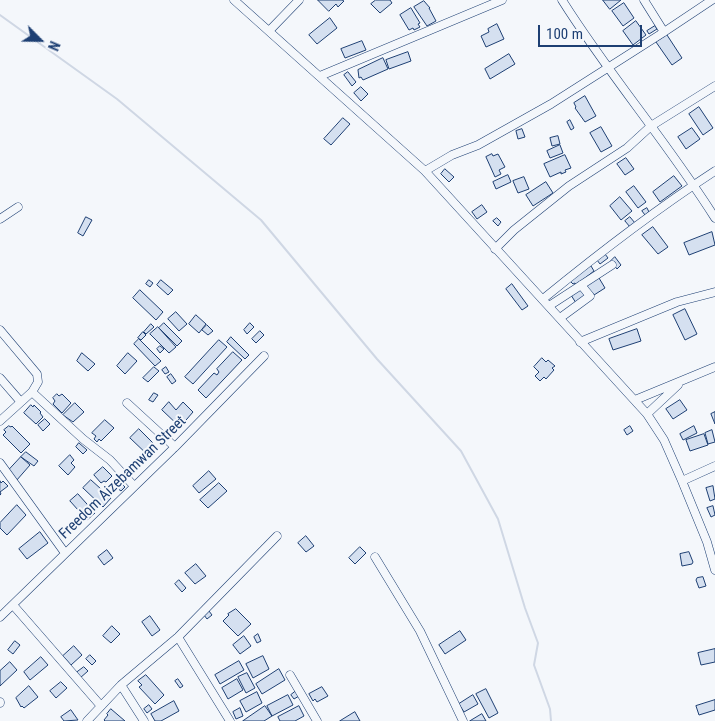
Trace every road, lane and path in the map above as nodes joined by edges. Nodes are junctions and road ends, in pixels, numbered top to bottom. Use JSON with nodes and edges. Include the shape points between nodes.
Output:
{"nodes":[{"id":1,"x":234,"y":0,"type":"edge"},
{"id":2,"x":299,"y":0,"type":"edge"},
{"id":3,"x":502,"y":0,"type":"edge"},
{"id":4,"x":562,"y":0,"type":"edge"},
{"id":5,"x":644,"y":0,"type":"edge"},
{"id":6,"x":712,"y":0,"type":"edge"},
{"id":7,"x":269,"y":31,"type":"junction"},
{"id":8,"x":664,"y":32,"type":"junction"},
{"id":9,"x":608,"y":67,"type":"junction"},
{"id":10,"x":320,"y":76,"type":"junction"},
{"id":11,"x":715,"y":86,"type":"edge"},
{"id":12,"x":651,"y":126,"type":"junction"},
{"id":13,"x":715,"y":171,"type":"edge"},
{"id":14,"x":425,"y":172,"type":"junction"},
{"id":15,"x":694,"y":185,"type":"junction"},
{"id":16,"x":18,"y":207,"type":"dead end"},
{"id":17,"x":715,"y":218,"type":"edge"},
{"id":18,"x":0,"y":219,"type":"edge"},
{"id":19,"x":495,"y":249,"type":"junction"},
{"id":20,"x":612,"y":265,"type":"dead end"},
{"id":21,"x":581,"y":285,"type":"junction"},
{"id":22,"x":715,"y":292,"type":"edge"},
{"id":23,"x":543,"y":299,"type":"junction"},
{"id":24,"x":549,"y":306,"type":"junction"},
{"id":25,"x":560,"y":318,"type":"junction"},
{"id":26,"x":0,"y":330,"type":"edge"},
{"id":27,"x":580,"y":342,"type":"junction"},
{"id":28,"x":264,"y":356,"type":"dead end"},
{"id":29,"x":715,"y":367,"type":"edge"},
{"id":30,"x":0,"y":378,"type":"edge"},
{"id":31,"x":681,"y":382,"type":"junction"},
{"id":32,"x":32,"y":392,"type":"junction"},
{"id":33,"x":635,"y":400,"type":"junction"},
{"id":34,"x":20,"y":401,"type":"junction"},
{"id":35,"x":127,"y":404,"type":"dead end"},
{"id":36,"x":647,"y":414,"type":"junction"},
{"id":37,"x":0,"y":421,"type":"edge"},
{"id":38,"x":175,"y":447,"type":"junction"},
{"id":39,"x":0,"y":463,"type":"edge"},
{"id":40,"x":715,"y":466,"type":"edge"},
{"id":41,"x":682,"y":481,"type":"junction"},
{"id":42,"x":134,"y":486,"type":"junction"},
{"id":43,"x":277,"y":536,"type":"dead end"},
{"id":44,"x":65,"y":553,"type":"junction"},
{"id":45,"x":374,"y":557,"type":"dead end"},
{"id":46,"x":715,"y":570,"type":"edge"},
{"id":47,"x":13,"y":605,"type":"junction"},
{"id":48,"x":0,"y":617,"type":"edge"},
{"id":49,"x":178,"y":637,"type":"junction"},
{"id":50,"x":290,"y":675,"type":"dead end"},
{"id":51,"x":121,"y":685,"type":"junction"},
{"id":52,"x":101,"y":706,"type":"junction"},
{"id":53,"x":87,"y":721,"type":"edge"},
{"id":54,"x":144,"y":721,"type":"edge"},
{"id":55,"x":230,"y":721,"type":"edge"},
{"id":56,"x":317,"y":721,"type":"edge"},
{"id":57,"x":463,"y":721,"type":"edge"}],
"edges":[{"from":1,"to":7,"type":"street"},
{"from":2,"to":7,"type":"street"},
{"from":3,"to":10,"type":"street"},
{"from":4,"to":9,"type":"street"},
{"from":5,"to":8,"type":"street"},
{"from":6,"to":8,"type":"street"},
{"from":7,"to":10,"type":"street"},
{"from":8,"to":9,"type":"street"},
{"from":9,"to":12,"type":"street"},
{"from":9,"to":14,"type":"street","via":[[551,104]]},
{"from":10,"to":14,"type":"street"},
{"from":11,"to":12,"type":"street"},
{"from":12,"to":15,"type":"street"},
{"from":12,"to":19,"type":"street","via":[[627,148],[569,186]]},
{"from":13,"to":15,"type":"street"},
{"from":14,"to":19,"type":"street"},
{"from":15,"to":17,"type":"street"},
{"from":15,"to":23,"type":"street","via":[[604,249]]},
{"from":16,"to":18,"type":"street"},
{"from":19,"to":23,"type":"street"},
{"from":20,"to":21,"type":"street"},
{"from":21,"to":24,"type":"street"},
{"from":21,"to":25,"type":"street","via":[[590,296]]},
{"from":22,"to":27,"type":"street","via":[[677,302]]},
{"from":23,"to":24,"type":"street"},
{"from":24,"to":25,"type":"street"},
{"from":25,"to":27,"type":"street"},
{"from":26,"to":32,"type":"street","via":[[37,374],[38,382]]},
{"from":27,"to":33,"type":"street"},
{"from":28,"to":38,"type":"street","name":"Freedom Aizebamwan Street"},
{"from":29,"to":31,"type":"street"},
{"from":30,"to":34,"type":"street"},
{"from":31,"to":33,"type":"street"},
{"from":31,"to":36,"type":"street"},
{"from":32,"to":34,"type":"street"},
{"from":32,"to":42,"type":"street","via":[[110,460]]},
{"from":33,"to":36,"type":"street"},
{"from":34,"to":37,"type":"street"},
{"from":35,"to":38,"type":"street"},
{"from":36,"to":41,"type":"street","via":[[664,440]]},
{"from":38,"to":42,"type":"street","name":"Freedom Aizebamwan Street"},
{"from":39,"to":44,"type":"street"},
{"from":40,"to":41,"type":"street"},
{"from":41,"to":46,"type":"street"},
{"from":42,"to":44,"type":"street","name":"Freedom Aizebamwan Street"},
{"from":43,"to":49,"type":"street"},
{"from":44,"to":47,"type":"street","name":"Freedom Aizebamwan Street"},
{"from":45,"to":57,"type":"street","via":[[420,631]]},
{"from":47,"to":48,"type":"street","name":"Freedom Aizebamwan Street"},
{"from":47,"to":52,"type":"street"},
{"from":49,"to":51,"type":"street"},
{"from":49,"to":55,"type":"street"},
{"from":50,"to":56,"type":"street"},
{"from":51,"to":52,"type":"street"},
{"from":51,"to":54,"type":"street"},
{"from":52,"to":53,"type":"street"}]}
